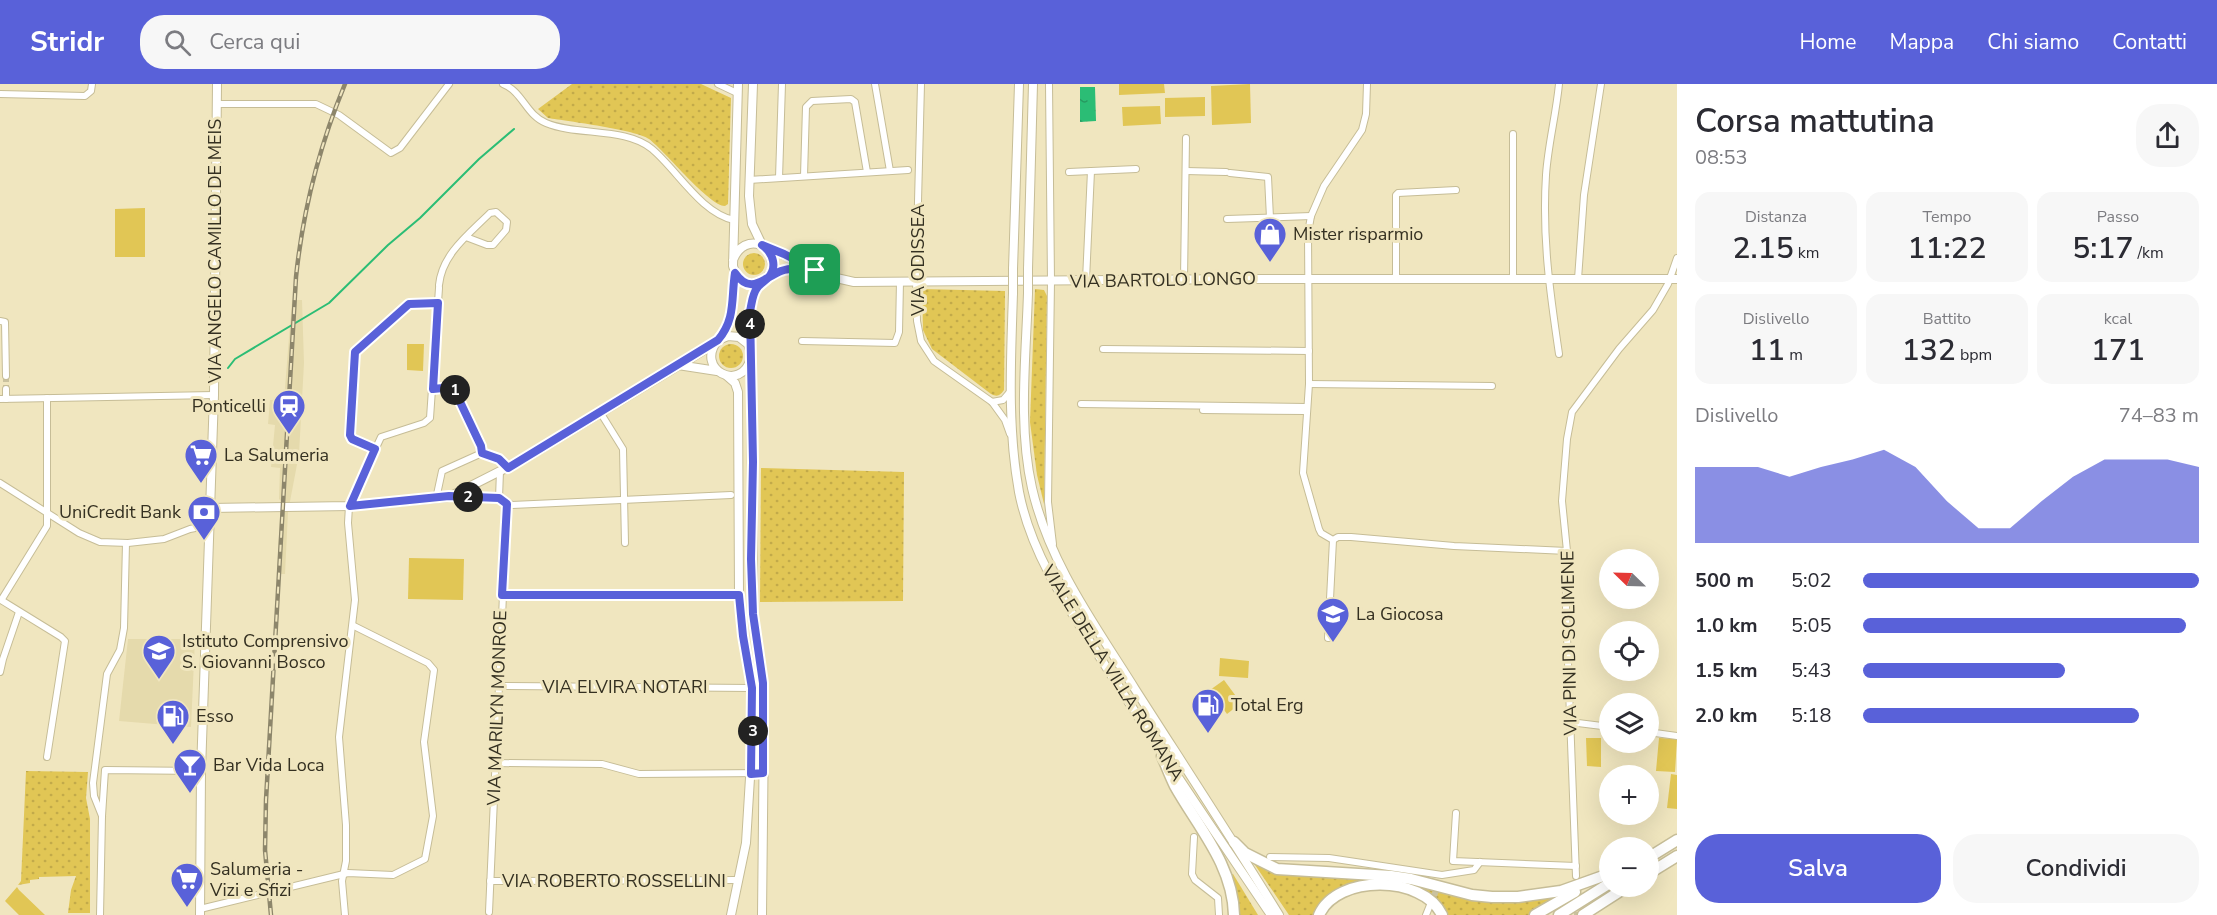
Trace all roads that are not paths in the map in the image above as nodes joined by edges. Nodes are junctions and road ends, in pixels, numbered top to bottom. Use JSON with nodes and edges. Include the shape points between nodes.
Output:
{"nodes":[{"id":1,"x":92,"y":84,"type":"edge"},
{"id":2,"x":217,"y":84,"type":"edge"},
{"id":3,"x":449,"y":84,"type":"edge"},
{"id":4,"x":718,"y":84,"type":"edge"},
{"id":5,"x":753,"y":84,"type":"edge"},
{"id":6,"x":782,"y":84,"type":"edge"},
{"id":7,"x":875,"y":84,"type":"edge"},
{"id":8,"x":921,"y":84,"type":"edge"},
{"id":9,"x":1019,"y":84,"type":"edge"},
{"id":10,"x":1033,"y":84,"type":"edge"},
{"id":11,"x":1050,"y":84,"type":"edge"},
{"id":12,"x":1367,"y":84,"type":"edge"},
{"id":13,"x":1559,"y":84,"type":"edge"},
{"id":14,"x":1601,"y":84,"type":"edge"},
{"id":15,"x":507,"y":85,"type":"edge"},
{"id":16,"x":738,"y":88,"type":"edge"},
{"id":17,"x":0,"y":94,"type":"edge"},
{"id":18,"x":752,"y":95,"type":"junction"},
{"id":19,"x":216,"y":104,"type":"junction"},
{"id":20,"x":1513,"y":134,"type":"dead end"},
{"id":21,"x":1186,"y":138,"type":"dead end"},
{"id":22,"x":1136,"y":169,"type":"dead end"},
{"id":23,"x":908,"y":170,"type":"dead end"},
{"id":24,"x":890,"y":171,"type":"junction"},
{"id":25,"x":1069,"y":171,"type":"dead end"},
{"id":26,"x":1091,"y":171,"type":"junction"},
{"id":27,"x":1186,"y":171,"type":"junction"},
{"id":28,"x":867,"y":172,"type":"junction"},
{"id":29,"x":804,"y":176,"type":"junction"},
{"id":30,"x":778,"y":178,"type":"junction"},
{"id":31,"x":749,"y":180,"type":"junction"},
{"id":32,"x":1456,"y":190,"type":"dead end"},
{"id":33,"x":1311,"y":216,"type":"junction"},
{"id":34,"x":1270,"y":218,"type":"junction"},
{"id":35,"x":1227,"y":219,"type":"dead end"},
{"id":36,"x":734,"y":220,"type":"junction"},
{"id":37,"x":466,"y":237,"type":"junction"},
{"id":38,"x":762,"y":245,"type":"junction"},
{"id":39,"x":1677,"y":258,"type":"edge"},
{"id":40,"x":733,"y":260,"type":"junction"},
{"id":41,"x":815,"y":270,"type":"junction"},
{"id":42,"x":735,"y":273,"type":"junction"},
{"id":43,"x":1396,"y":278,"type":"junction"},
{"id":44,"x":1547,"y":278,"type":"junction"},
{"id":45,"x":766,"y":279,"type":"junction"},
{"id":46,"x":1184,"y":279,"type":"junction"},
{"id":47,"x":1307,"y":279,"type":"junction"},
{"id":48,"x":1513,"y":279,"type":"junction"},
{"id":49,"x":1578,"y":279,"type":"junction"},
{"id":50,"x":1674,"y":279,"type":"edge"},
{"id":51,"x":916,"y":280,"type":"junction"},
{"id":52,"x":1086,"y":280,"type":"junction"},
{"id":53,"x":900,"y":281,"type":"junction"},
{"id":54,"x":1051,"y":281,"type":"junction"},
{"id":55,"x":438,"y":303,"type":"junction"},
{"id":56,"x":0,"y":321,"type":"edge"},
{"id":57,"x":718,"y":340,"type":"junction"},
{"id":58,"x":802,"y":341,"type":"dead end"},
{"id":59,"x":1103,"y":349,"type":"dead end"},
{"id":60,"x":1309,"y":351,"type":"junction"},
{"id":61,"x":751,"y":353,"type":"junction"},
{"id":62,"x":1559,"y":354,"type":"dead end"},
{"id":63,"x":678,"y":365,"type":"junction"},
{"id":64,"x":717,"y":371,"type":"junction"},
{"id":65,"x":6,"y":376,"type":"dead end"},
{"id":66,"x":727,"y":376,"type":"junction"},
{"id":67,"x":1309,"y":384,"type":"junction"},
{"id":68,"x":1492,"y":386,"type":"dead end"},
{"id":69,"x":6,"y":389,"type":"dead end"},
{"id":70,"x":433,"y":389,"type":"junction"},
{"id":71,"x":1010,"y":393,"type":"junction"},
{"id":72,"x":214,"y":395,"type":"junction"},
{"id":73,"x":47,"y":398,"type":"junction"},
{"id":74,"x":3,"y":399,"type":"edge"},
{"id":75,"x":992,"y":402,"type":"junction"},
{"id":76,"x":1082,"y":404,"type":"dead end"},
{"id":77,"x":1089,"y":408,"type":"dead end"},
{"id":78,"x":1306,"y":409,"type":"junction"},
{"id":79,"x":600,"y":412,"type":"junction"},
{"id":80,"x":1012,"y":441,"type":"junction"},
{"id":81,"x":375,"y":449,"type":"junction"},
{"id":82,"x":482,"y":453,"type":"junction"},
{"id":83,"x":504,"y":470,"type":"junction"},
{"id":84,"x":0,"y":483,"type":"edge"},
{"id":85,"x":731,"y":495,"type":"dead end"},
{"id":86,"x":449,"y":496,"type":"junction"},
{"id":87,"x":499,"y":498,"type":"junction"},
{"id":88,"x":625,"y":498,"type":"junction"},
{"id":89,"x":436,"y":499,"type":"junction"},
{"id":90,"x":507,"y":504,"type":"junction"},
{"id":91,"x":350,"y":506,"type":"junction"},
{"id":92,"x":211,"y":508,"type":"junction"},
{"id":93,"x":49,"y":513,"type":"junction"},
{"id":94,"x":210,"y":525,"type":"junction"},
{"id":95,"x":1333,"y":540,"type":"junction"},
{"id":96,"x":126,"y":543,"type":"junction"},
{"id":97,"x":625,"y":543,"type":"dead end"},
{"id":98,"x":1567,"y":552,"type":"junction"},
{"id":99,"x":1056,"y":559,"type":"junction"},
{"id":100,"x":502,"y":595,"type":"junction"},
{"id":101,"x":739,"y":595,"type":"junction"},
{"id":102,"x":1,"y":600,"type":"edge"},
{"id":103,"x":19,"y":612,"type":"junction"},
{"id":104,"x":354,"y":626,"type":"junction"},
{"id":105,"x":1328,"y":638,"type":"dead end"},
{"id":106,"x":0,"y":672,"type":"edge"},
{"id":107,"x":499,"y":686,"type":"junction"},
{"id":108,"x":752,"y":688,"type":"junction"},
{"id":109,"x":1570,"y":722,"type":"junction"},
{"id":110,"x":1599,"y":726,"type":"edge"},
{"id":111,"x":1659,"y":734,"type":"edge"},
{"id":112,"x":1677,"y":736,"type":"edge"},
{"id":113,"x":1162,"y":756,"type":"junction"},
{"id":114,"x":47,"y":757,"type":"dead end"},
{"id":115,"x":495,"y":763,"type":"junction"},
{"id":116,"x":201,"y":771,"type":"junction"},
{"id":117,"x":763,"y":773,"type":"junction"},
{"id":118,"x":751,"y":774,"type":"junction"},
{"id":119,"x":1456,"y":813,"type":"dead end"},
{"id":120,"x":102,"y":816,"type":"junction"},
{"id":121,"x":1194,"y":837,"type":"dead end"},
{"id":122,"x":1677,"y":839,"type":"edge"},
{"id":123,"x":1234,"y":842,"type":"junction"},
{"id":124,"x":1659,"y":846,"type":"edge"},
{"id":125,"x":1659,"y":851,"type":"edge"},
{"id":126,"x":1677,"y":856,"type":"edge"},
{"id":127,"x":1270,"y":857,"type":"dead end"},
{"id":128,"x":1480,"y":862,"type":"junction"},
{"id":129,"x":1576,"y":866,"type":"junction"},
{"id":130,"x":1659,"y":867,"type":"edge"},
{"id":131,"x":343,"y":874,"type":"junction"},
{"id":132,"x":1576,"y":876,"type":"dead end"},
{"id":133,"x":1599,"y":879,"type":"edge"},
{"id":134,"x":739,"y":880,"type":"junction"},
{"id":135,"x":490,"y":881,"type":"junction"},
{"id":136,"x":1599,"y":881,"type":"edge"},
{"id":137,"x":1599,"y":883,"type":"edge"},
{"id":138,"x":1611,"y":897,"type":"edge"},
{"id":139,"x":1430,"y":905,"type":"tunnel mouth"},
{"id":140,"x":200,"y":912,"type":"edge"},
{"id":141,"x":489,"y":912,"type":"dead end"},
{"id":142,"x":100,"y":915,"type":"edge"},
{"id":143,"x":345,"y":915,"type":"edge"},
{"id":144,"x":731,"y":915,"type":"edge"},
{"id":145,"x":762,"y":915,"type":"edge"},
{"id":146,"x":1219,"y":915,"type":"edge"},
{"id":147,"x":1234,"y":915,"type":"edge"},
{"id":148,"x":1271,"y":915,"type":"edge"},
{"id":149,"x":1280,"y":915,"type":"edge"},
{"id":150,"x":1319,"y":915,"type":"edge"},
{"id":151,"x":1426,"y":915,"type":"edge"},
{"id":152,"x":1442,"y":915,"type":"edge"},
{"id":153,"x":1535,"y":915,"type":"edge"},
{"id":154,"x":1559,"y":915,"type":"edge"},
{"id":155,"x":1583,"y":915,"type":"edge"}],
"edges":[{"from":1,"to":17,"type":"street","via":[[85,96]]},
{"from":2,"to":19,"type":"street","name":"VIA ANGELO CAMILLO DE MEIS"},
{"from":3,"to":19,"type":"street","via":[[400,148],[391,153],[339,115],[316,104]]},
{"from":4,"to":16,"type":"street"},
{"from":5,"to":18,"type":"street"},
{"from":6,"to":30,"type":"street"},
{"from":7,"to":24,"type":"street"},
{"from":8,"to":51,"type":"street","name":"VIA ODISSEA"},
{"from":9,"to":71,"type":"street","name":"VIALE DELLA VILLA ROMANA","bridge":true},
{"from":10,"to":99,"type":"street","name":"VIALE DELLA VILLA ROMANA","bridge":true,"via":[[1025,448],[1037,509]]},
{"from":11,"to":54,"type":"street","name":"VIALE DELLA VILLA ROMANA"},
{"from":12,"to":33,"type":"street","via":[[1362,130],[1324,186]]},
{"from":13,"to":44,"type":"street","via":[[1546,173]]},
{"from":14,"to":49,"type":"street","via":[[1584,195]]},
{"from":15,"to":36,"type":"street","via":[[531,113],[546,123],[632,138],[647,145],[703,201]]},
{"from":16,"to":18,"type":"street"},
{"from":16,"to":36,"type":"street"},
{"from":18,"to":31,"type":"street"},
{"from":19,"to":72,"type":"street","name":"VIA ANGELO CAMILLO DE MEIS"},
{"from":20,"to":48,"type":"street"},
{"from":21,"to":27,"type":"street"},
{"from":22,"to":26,"type":"street"},
{"from":23,"to":24,"type":"street"},
{"from":24,"to":28,"type":"street"},
{"from":25,"to":26,"type":"street"},
{"from":26,"to":52,"type":"street"},
{"from":27,"to":34,"type":"street","via":[[1268,177]]},
{"from":27,"to":46,"type":"street"},
{"from":28,"to":29,"type":"street"},
{"from":28,"to":29,"type":"street","via":[[855,102],[812,101],[806,107]]},
{"from":29,"to":30,"type":"street"},
{"from":30,"to":31,"type":"street"},
{"from":31,"to":38,"type":"street","via":[[751,217]]},
{"from":32,"to":43,"type":"street","via":[[1396,195]]},
{"from":33,"to":34,"type":"street"},
{"from":33,"to":47,"type":"street"},
{"from":34,"to":35,"type":"street"},
{"from":36,"to":40,"type":"street"},
{"from":37,"to":37,"type":"street","via":[[492,212],[507,222],[506,230],[493,244]]},
{"from":37,"to":55,"type":"street","via":[[448,256],[441,271]]},
{"from":38,"to":40,"type":"street","via":[[742,246]]},
{"from":38,"to":41,"type":"street","name":"VIA BARTOLO LONGO"},
{"from":38,"to":45,"type":"street","via":[[772,257],[773,268]]},
{"from":39,"to":50,"type":"street"},
{"from":40,"to":42,"type":"street"},
{"from":41,"to":45,"type":"street","name":"VIA BARTOLO LONGO","via":[[790,268]]},
{"from":41,"to":53,"type":"street","name":"VIA BARTOLO LONGO","via":[[843,281]]},
{"from":42,"to":45,"type":"street","via":[[746,283]]},
{"from":42,"to":57,"type":"street","via":[[731,319]]},
{"from":43,"to":47,"type":"street","name":"VIA BARTOLO LONGO"},
{"from":43,"to":48,"type":"street","name":"VIA BARTOLO LONGO"},
{"from":44,"to":48,"type":"street","name":"VIA BARTOLO LONGO"},
{"from":44,"to":49,"type":"street","name":"VIA BARTOLO LONGO"},
{"from":44,"to":62,"type":"street"},
{"from":45,"to":61,"type":"street","via":[[753,297]]},
{"from":46,"to":47,"type":"street","name":"VIA BARTOLO LONGO"},
{"from":46,"to":52,"type":"street","name":"VIA BARTOLO LONGO"},
{"from":47,"to":60,"type":"street"},
{"from":49,"to":50,"type":"street","name":"VIA BARTOLO LONGO"},
{"from":50,"to":98,"type":"street","name":"VIA PINI DI SOLIMENE","via":[[1572,412],[1562,501]]},
{"from":51,"to":53,"type":"street","name":"VIA BARTOLO LONGO"},
{"from":51,"to":54,"type":"street","name":"VIA BARTOLO LONGO"},
{"from":51,"to":75,"type":"street","name":"VIA ODISSEA","via":[[916,321],[927,353]]},
{"from":52,"to":54,"type":"street","name":"VIA BARTOLO LONGO"},
{"from":53,"to":58,"type":"street","via":[[899,332],[895,343]]},
{"from":54,"to":99,"type":"street","name":"VIALE DELLA VILLA ROMANA","via":[[1048,517]]},
{"from":55,"to":70,"type":"street"},
{"from":55,"to":81,"type":"street","via":[[409,304],[355,352],[350,435]]},
{"from":56,"to":65,"type":"street","via":[[5,322]]},
{"from":57,"to":61,"type":"street","via":[[739,337]]},
{"from":57,"to":63,"type":"street"},
{"from":57,"to":64,"type":"street","via":[[711,355]]},
{"from":59,"to":60,"type":"street"},
{"from":60,"to":67,"type":"street"},
{"from":61,"to":66,"type":"street","via":[[746,370]]},
{"from":61,"to":117,"type":"street","via":[[751,570],[763,683]]},
{"from":63,"to":64,"type":"street"},
{"from":63,"to":79,"type":"street"},
{"from":64,"to":66,"type":"street"},
{"from":66,"to":101,"type":"street","via":[[738,392]]},
{"from":67,"to":68,"type":"street"},
{"from":67,"to":78,"type":"street"},
{"from":69,"to":74,"type":"street"},
{"from":70,"to":81,"type":"street","via":[[428,421],[384,435]]},
{"from":70,"to":82,"type":"street","via":[[455,389]]},
{"from":71,"to":75,"type":"street","via":[[1003,400]]},
{"from":71,"to":80,"type":"street","name":"VIALE DELLA VILLA ROMANA"},
{"from":72,"to":73,"type":"street"},
{"from":72,"to":92,"type":"street","name":"VIA ANGELO CAMILLO DE MEIS"},
{"from":73,"to":74,"type":"street"},
{"from":73,"to":93,"type":"street"},
{"from":75,"to":80,"type":"street","name":"VIA ODISSEA","via":[[1005,420]]},
{"from":76,"to":78,"type":"street"},
{"from":77,"to":78,"type":"street"},
{"from":78,"to":95,"type":"street","via":[[1303,473],[1321,533]]},
{"from":79,"to":83,"type":"street"},
{"from":79,"to":88,"type":"street","via":[[623,449]]},
{"from":80,"to":113,"type":"street","name":"VIALE DELLA VILLA ROMANA","via":[[1019,493],[1034,542],[1051,579]]},
{"from":81,"to":91,"type":"street"},
{"from":82,"to":83,"type":"street","via":[[499,459]]},
{"from":82,"to":89,"type":"street","via":[[442,471]]},
{"from":83,"to":86,"type":"street"},
{"from":83,"to":87,"type":"street"},
{"from":84,"to":93,"type":"street"},
{"from":85,"to":88,"type":"street"},
{"from":86,"to":87,"type":"street"},
{"from":86,"to":89,"type":"street"},
{"from":87,"to":90,"type":"street"},
{"from":88,"to":90,"type":"street"},
{"from":88,"to":97,"type":"street"},
{"from":89,"to":91,"type":"street"},
{"from":90,"to":100,"type":"street","name":"VIA MARILYN MONROE"},
{"from":91,"to":92,"type":"street"},
{"from":91,"to":104,"type":"street"},
{"from":92,"to":94,"type":"street","name":"VIA ANGELO CAMILLO DE MEIS"},
{"from":93,"to":96,"type":"street","via":[[91,540]]},
{"from":93,"to":102,"type":"street","via":[[45,533]]},
{"from":94,"to":96,"type":"street","via":[[164,539]]},
{"from":94,"to":116,"type":"street","name":"VIA ANGELO CAMILLO DE MEIS"},
{"from":95,"to":98,"type":"street","via":[[1351,537]]},
{"from":95,"to":105,"type":"street"},
{"from":96,"to":120,"type":"street","via":[[124,628],[120,650],[107,674],[93,783]]},
{"from":98,"to":109,"type":"street","name":"VIA PINI DI SOLIMENE"},
{"from":99,"to":123,"type":"street","name":"VIALE DELLA VILLA ROMANA"},
{"from":100,"to":101,"type":"street"},
{"from":100,"to":107,"type":"street","name":"VIA MARILYN MONROE"},
{"from":101,"to":108,"type":"street"},
{"from":102,"to":103,"type":"street"},
{"from":103,"to":106,"type":"street"},
{"from":103,"to":114,"type":"street","via":[[65,642]]},
{"from":104,"to":131,"type":"street","via":[[339,728],[346,825]]},
{"from":104,"to":131,"type":"street","via":[[412,654],[434,670],[424,742],[434,816],[428,852],[420,863],[393,875]]},
{"from":107,"to":108,"type":"street","name":"VIA ELVIRA NOTARI"},
{"from":107,"to":115,"type":"street","name":"VIA MARILYN MONROE"},
{"from":108,"to":118,"type":"street"},
{"from":109,"to":110,"type":"street"},
{"from":109,"to":129,"type":"street","name":"VIA PINI DI SOLIMENE"},
{"from":111,"to":112,"type":"street"},
{"from":113,"to":147,"type":"highway","via":[[1173,783],[1227,876],[1234,898]]},
{"from":113,"to":148,"type":"street","name":"VIALE DELLA VILLA ROMANA"},
{"from":115,"to":118,"type":"street","via":[[602,764],[639,774]]},
{"from":115,"to":135,"type":"street","name":"VIA MARILYN MONROE"},
{"from":116,"to":120,"type":"street","via":[[105,770]]},
{"from":116,"to":140,"type":"street","name":"VIA ANGELO CAMILLO DE MEIS"},
{"from":117,"to":118,"type":"street"},
{"from":117,"to":145,"type":"street"},
{"from":118,"to":134,"type":"street"},
{"from":119,"to":128,"type":"street","via":[[1453,861]]},
{"from":120,"to":142,"type":"street"},
{"from":121,"to":146,"type":"street","via":[[1192,874],[1218,898]]},
{"from":122,"to":124,"type":"highway"},
{"from":122,"to":125,"type":"highway"},
{"from":123,"to":133,"type":"highway","via":[[1245,853],[1277,869],[1391,876],[1472,895],[1518,897],[1562,891]]},
{"from":123,"to":149,"type":"street","name":"VIALE DELLA VILLA ROMANA"},
{"from":126,"to":130,"type":"highway"},
{"from":127,"to":128,"type":"street","via":[[1329,858],[1441,878],[1474,870]]},
{"from":128,"to":129,"type":"street"},
{"from":129,"to":132,"type":"street","name":"VIA PINI DI SOLIMENE"},
{"from":131,"to":140,"type":"street"},
{"from":131,"to":143,"type":"street"},
{"from":134,"to":135,"type":"street","name":"VIA ROBERTO ROSSELLINI"},
{"from":134,"to":144,"type":"street"},
{"from":135,"to":141,"type":"street","name":"VIA MARILYN MONROE"},
{"from":136,"to":153,"type":"highway"},
{"from":137,"to":154,"type":"highway"},
{"from":138,"to":155,"type":"highway"},
{"from":139,"to":151,"type":"street"},
{"from":150,"to":152,"type":"highway","via":[[1325,903],[1348,889],[1385,884],[1426,895]]}]}
